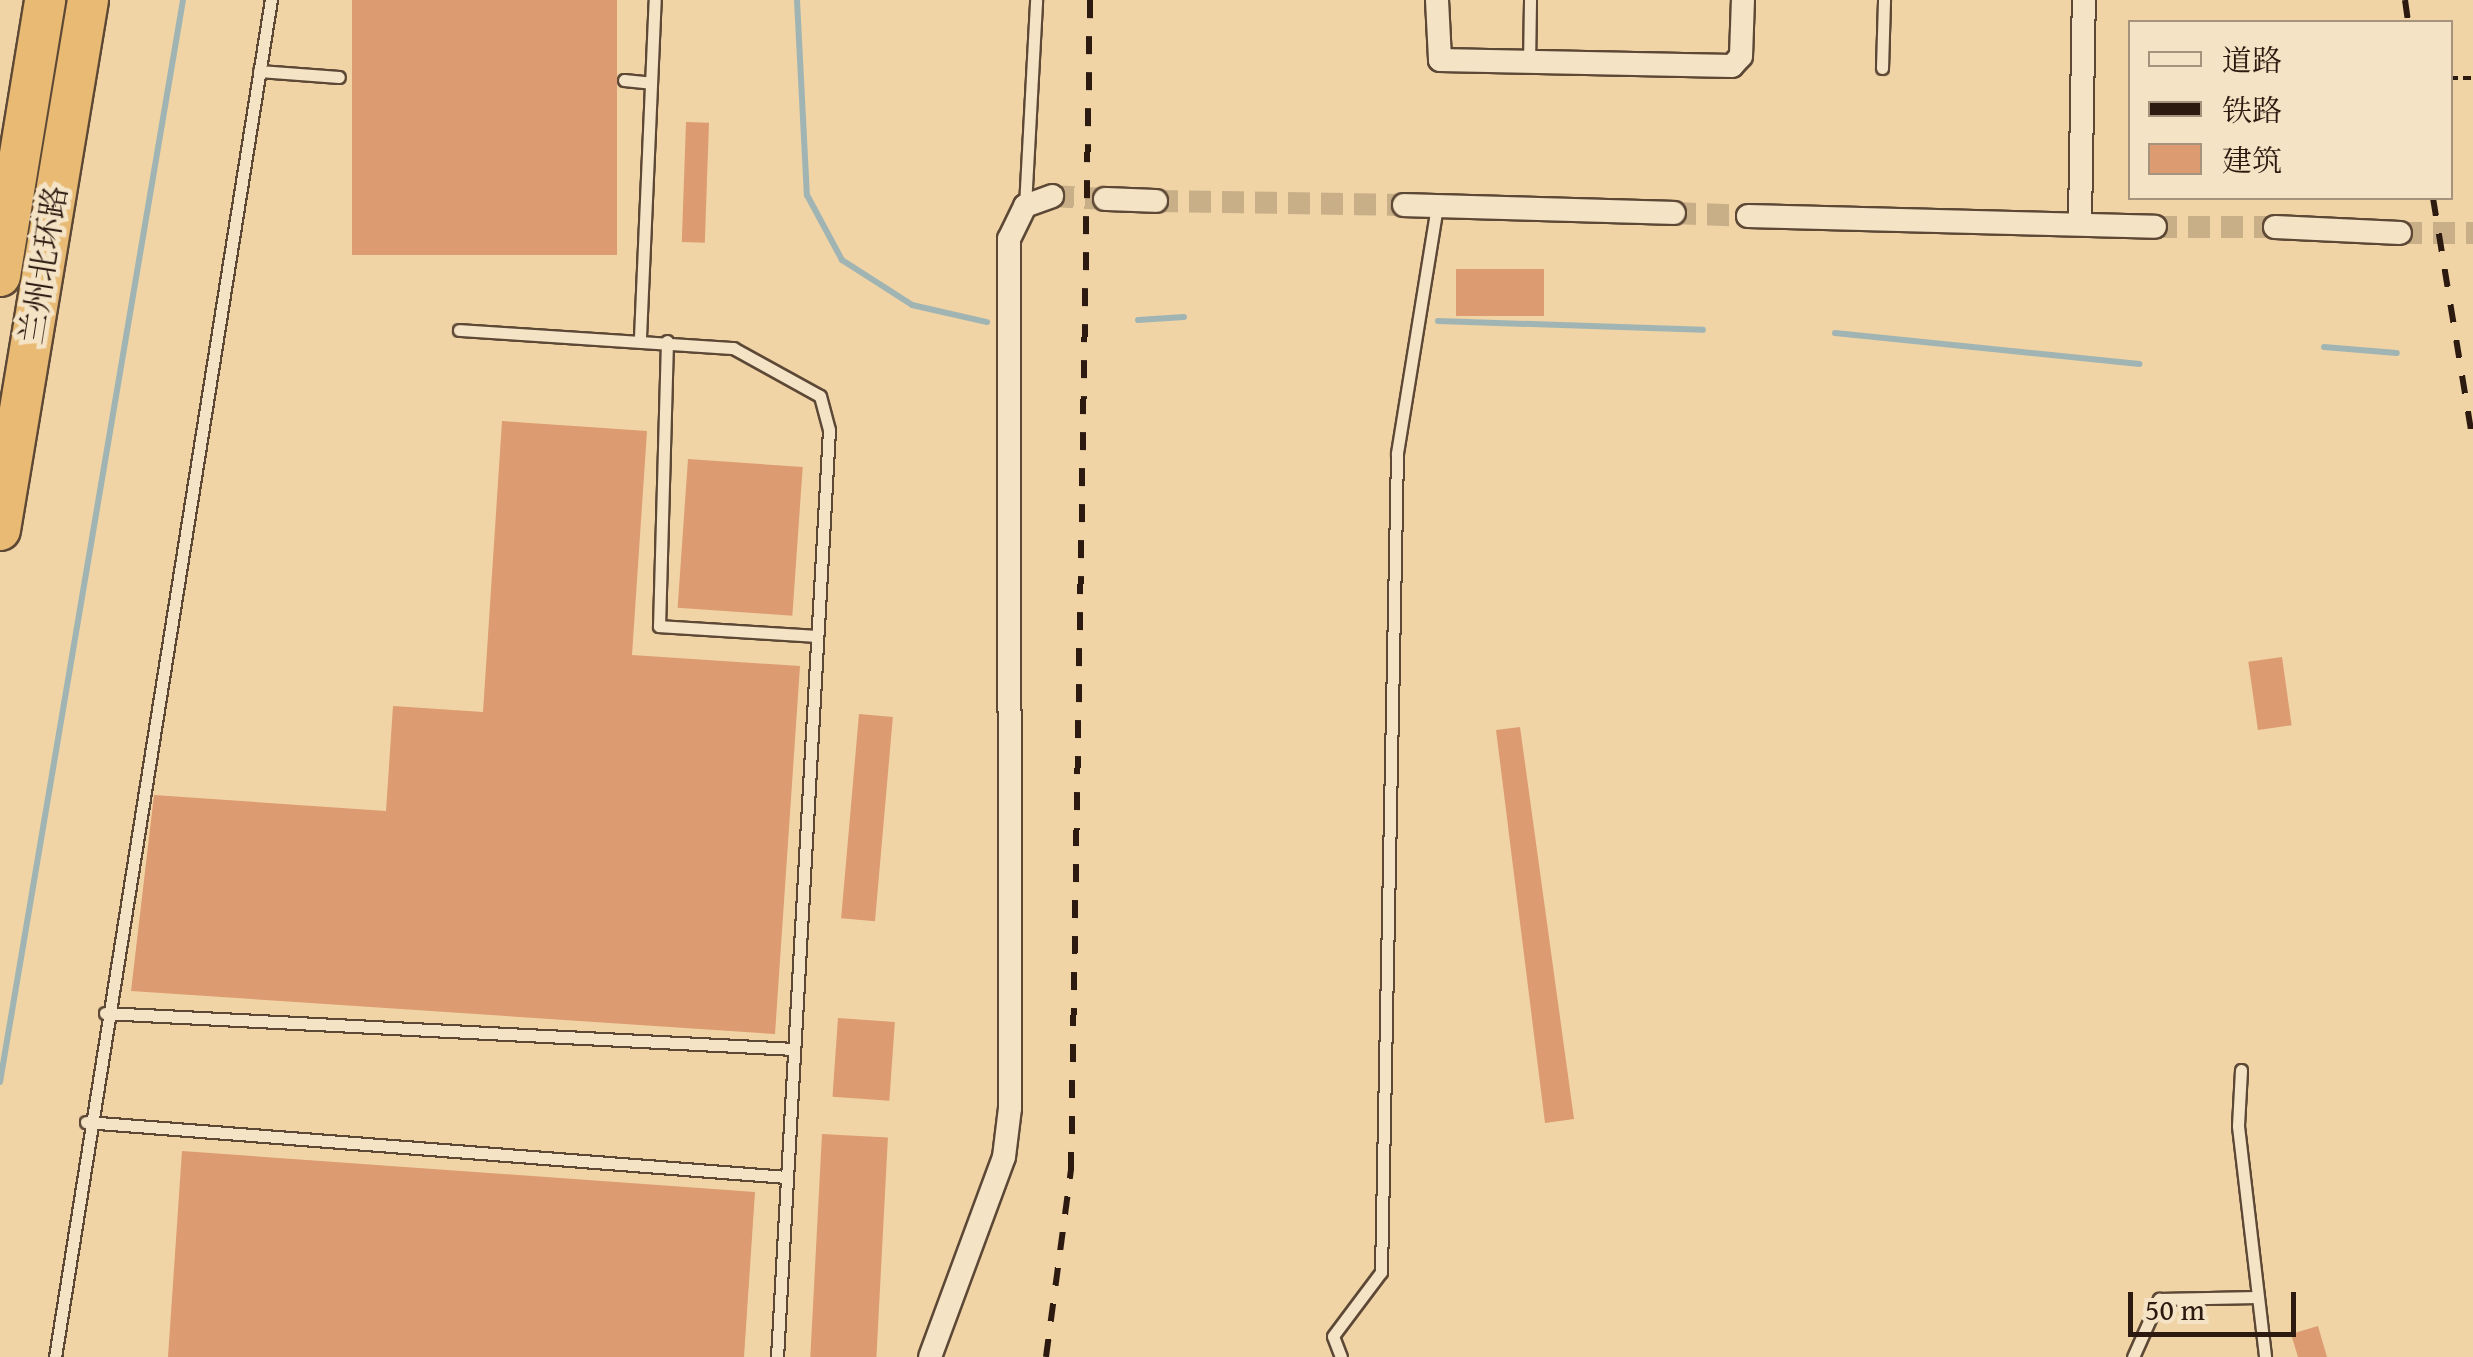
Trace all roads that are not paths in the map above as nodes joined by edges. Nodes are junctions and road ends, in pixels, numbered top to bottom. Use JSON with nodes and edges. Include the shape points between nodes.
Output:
{"nodes":[{"id":1,"x":45,"y":0,"type":"edge"},
{"id":2,"x":88,"y":0,"type":"edge"},
{"id":3,"x":271,"y":0,"type":"edge"},
{"id":4,"x":655,"y":0,"type":"edge"},
{"id":5,"x":1036,"y":0,"type":"edge"},
{"id":6,"x":1436,"y":0,"type":"edge"},
{"id":7,"x":1530,"y":0,"type":"edge"},
{"id":8,"x":1743,"y":0,"type":"edge"},
{"id":9,"x":1884,"y":0,"type":"edge"},
{"id":10,"x":2084,"y":0,"type":"edge"},
{"id":11,"x":1529,"y":65,"type":"junction"},
{"id":12,"x":1882,"y":68,"type":"dead end"},
{"id":13,"x":259,"y":71,"type":"junction"},
{"id":14,"x":339,"y":77,"type":"dead end"},
{"id":15,"x":624,"y":80,"type":"dead end"},
{"id":16,"x":652,"y":83,"type":"junction"},
{"id":17,"x":1052,"y":196,"type":"tunnel mouth"},
{"id":18,"x":1105,"y":199,"type":"tunnel mouth"},
{"id":19,"x":1156,"y":200,"type":"tunnel mouth"},
{"id":20,"x":1404,"y":205,"type":"tunnel mouth"},
{"id":21,"x":1026,"y":206,"type":"junction"},
{"id":22,"x":1437,"y":206,"type":"junction"},
{"id":23,"x":1674,"y":213,"type":"tunnel mouth"},
{"id":24,"x":1748,"y":216,"type":"tunnel mouth"},
{"id":25,"x":2080,"y":220,"type":"junction"},
{"id":26,"x":2274,"y":226,"type":"tunnel mouth"},
{"id":27,"x":2155,"y":227,"type":"tunnel mouth"},
{"id":28,"x":2400,"y":233,"type":"tunnel mouth"},
{"id":29,"x":0,"y":276,"type":"edge"},
{"id":30,"x":460,"y":330,"type":"dead end"},
{"id":31,"x":640,"y":337,"type":"junction"},
{"id":32,"x":667,"y":341,"type":"junction"},
{"id":33,"x":0,"y":530,"type":"edge"},
{"id":34,"x":816,"y":636,"type":"junction"},
{"id":35,"x":104,"y":1013,"type":"junction"},
{"id":36,"x":794,"y":1050,"type":"junction"},
{"id":37,"x":2241,"y":1070,"type":"dead end"},
{"id":38,"x":86,"y":1122,"type":"junction"},
{"id":39,"x":787,"y":1177,"type":"junction"},
{"id":40,"x":2258,"y":1297,"type":"junction"},
{"id":41,"x":55,"y":1357,"type":"edge"},
{"id":42,"x":778,"y":1357,"type":"edge"},
{"id":43,"x":930,"y":1357,"type":"edge"},
{"id":44,"x":1341,"y":1357,"type":"edge"},
{"id":45,"x":2134,"y":1357,"type":"edge"},
{"id":46,"x":2265,"y":1357,"type":"edge"}],
"edges":[{"from":1,"to":29,"type":"highway","name":"兰州北环路"},
{"from":2,"to":33,"type":"highway","name":"兰州北环路"},
{"from":3,"to":13,"type":"lane"},
{"from":4,"to":16,"type":"lane"},
{"from":5,"to":21,"type":"lane"},
{"from":6,"to":11,"type":"street","via":[[1440,60]]},
{"from":7,"to":11,"type":"lane"},
{"from":8,"to":11,"type":"street","via":[[1741,56],[1732,66]]},
{"from":9,"to":12,"type":"lane"},
{"from":10,"to":25,"type":"street"},
{"from":13,"to":14,"type":"lane"},
{"from":13,"to":35,"type":"lane"},
{"from":15,"to":16,"type":"lane"},
{"from":16,"to":31,"type":"lane"},
{"from":17,"to":21,"type":"street"},
{"from":18,"to":19,"type":"street"},
{"from":20,"to":22,"type":"street"},
{"from":21,"to":43,"type":"street","via":[[1009,239],[1010,1108],[1004,1157]]},
{"from":22,"to":23,"type":"street"},
{"from":22,"to":44,"type":"lane","via":[[1397,453],[1381,1272],[1334,1336]]},
{"from":24,"to":25,"type":"street"},
{"from":25,"to":27,"type":"street"},
{"from":26,"to":28,"type":"street"},
{"from":30,"to":31,"type":"lane"},
{"from":31,"to":32,"type":"lane"},
{"from":32,"to":34,"type":"lane","via":[[733,348],[820,396],[829,430]]},
{"from":32,"to":34,"type":"lane","via":[[658,626]]},
{"from":34,"to":36,"type":"lane"},
{"from":35,"to":36,"type":"lane"},
{"from":35,"to":38,"type":"lane"},
{"from":36,"to":39,"type":"lane"},
{"from":37,"to":40,"type":"lane","via":[[2238,1126]]},
{"from":38,"to":39,"type":"lane"},
{"from":38,"to":41,"type":"lane"},
{"from":39,"to":42,"type":"lane"},
{"from":40,"to":45,"type":"lane","via":[[2159,1300]]},
{"from":40,"to":46,"type":"lane"}]}
